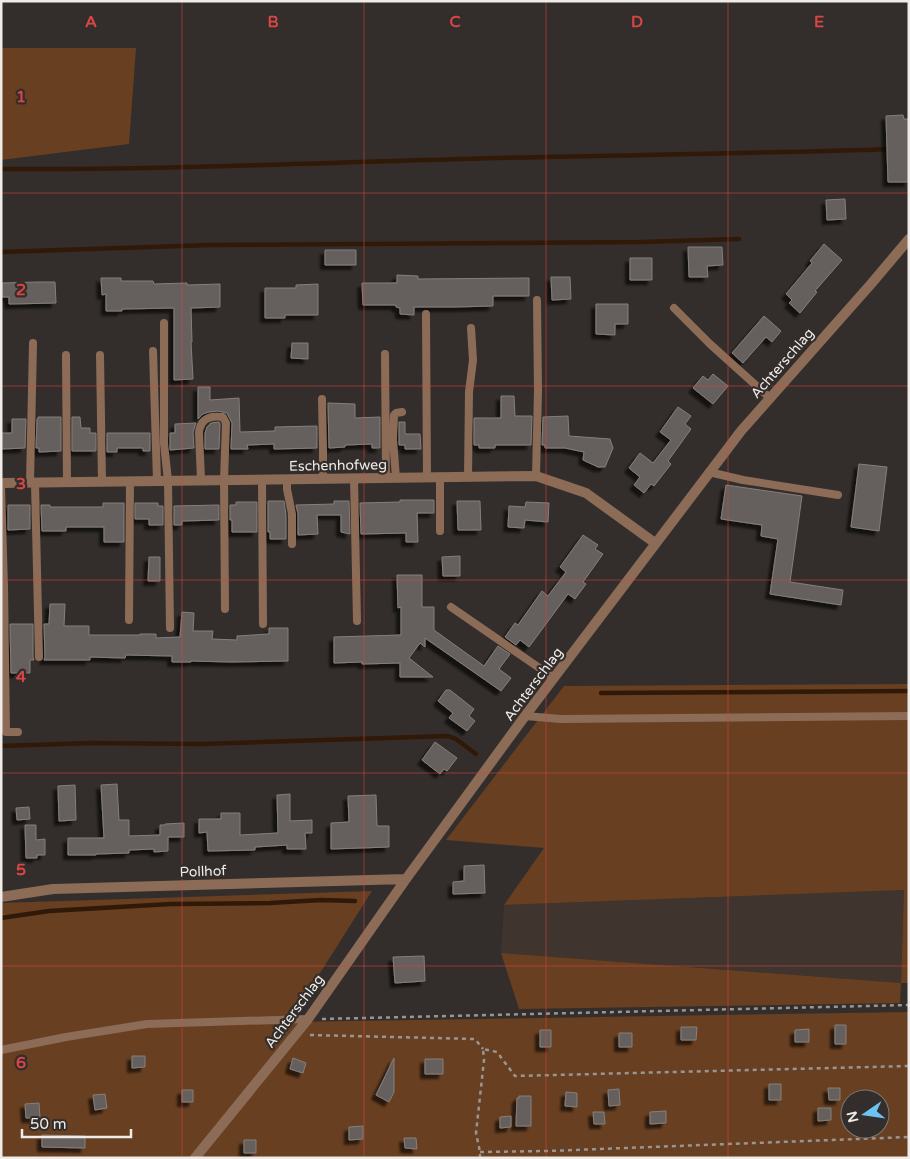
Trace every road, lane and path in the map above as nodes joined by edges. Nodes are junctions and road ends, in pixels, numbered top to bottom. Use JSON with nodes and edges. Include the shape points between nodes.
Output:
{"nodes":[{"id":1,"x":909,"y":239,"type":"edge"},
{"id":2,"x":537,"y":300,"type":"dead end"},
{"id":3,"x":674,"y":308,"type":"dead end"},
{"id":4,"x":426,"y":314,"type":"dead end"},
{"id":5,"x":164,"y":323,"type":"dead end"},
{"id":6,"x":471,"y":328,"type":"dead end"},
{"id":7,"x":32,"y":342,"type":"dead end"},
{"id":8,"x":153,"y":351,"type":"dead end"},
{"id":9,"x":385,"y":354,"type":"dead end"},
{"id":10,"x":66,"y":355,"type":"dead end"},
{"id":11,"x":100,"y":356,"type":"dead end"},
{"id":12,"x":770,"y":398,"type":"junction"},
{"id":13,"x":322,"y":399,"type":"dead end"},
{"id":14,"x":402,"y":412,"type":"dead end"},
{"id":15,"x":709,"y":472,"type":"junction"},
{"id":16,"x":536,"y":476,"type":"junction"},
{"id":17,"x":440,"y":477,"type":"junction"},
{"id":18,"x":468,"y":477,"type":"junction"},
{"id":19,"x":354,"y":478,"type":"junction"},
{"id":20,"x":391,"y":478,"type":"junction"},
{"id":21,"x":428,"y":478,"type":"junction"},
{"id":22,"x":287,"y":479,"type":"junction"},
{"id":23,"x":323,"y":479,"type":"junction"},
{"id":24,"x":200,"y":480,"type":"junction"},
{"id":25,"x":224,"y":480,"type":"junction"},
{"id":26,"x":262,"y":480,"type":"junction"},
{"id":27,"x":130,"y":481,"type":"junction"},
{"id":28,"x":157,"y":481,"type":"junction"},
{"id":29,"x":168,"y":481,"type":"junction"},
{"id":30,"x":67,"y":482,"type":"junction"},
{"id":31,"x":102,"y":482,"type":"junction"},
{"id":32,"x":32,"y":483,"type":"junction"},
{"id":33,"x":1,"y":485,"type":"edge"},
{"id":34,"x":838,"y":495,"type":"dead end"},
{"id":35,"x":440,"y":531,"type":"dead end"},
{"id":36,"x":655,"y":543,"type":"junction"},
{"id":37,"x":292,"y":544,"type":"dead end"},
{"id":38,"x":451,"y":607,"type":"dead end"},
{"id":39,"x":225,"y":609,"type":"dead end"},
{"id":40,"x":129,"y":620,"type":"dead end"},
{"id":41,"x":357,"y":621,"type":"dead end"},
{"id":42,"x":263,"y":624,"type":"dead end"},
{"id":43,"x":170,"y":628,"type":"dead end"},
{"id":44,"x":39,"y":657,"type":"dead end"},
{"id":45,"x":554,"y":678,"type":"junction"},
{"id":46,"x":525,"y":716,"type":"junction"},
{"id":47,"x":909,"y":716,"type":"edge"},
{"id":48,"x":18,"y":732,"type":"dead end"},
{"id":49,"x":406,"y":879,"type":"junction"},
{"id":50,"x":1,"y":897,"type":"edge"},
{"id":51,"x":909,"y":1005,"type":"edge"},
{"id":52,"x":308,"y":1019,"type":"junction"},
{"id":53,"x":295,"y":1035,"type":"junction"},
{"id":54,"x":1,"y":1050,"type":"edge"},
{"id":55,"x":483,"y":1050,"type":"junction"},
{"id":56,"x":909,"y":1066,"type":"edge"},
{"id":57,"x":909,"y":1137,"type":"edge"},
{"id":58,"x":480,"y":1152,"type":"junction"},
{"id":59,"x":195,"y":1158,"type":"edge"},
{"id":60,"x":480,"y":1158,"type":"edge"}],
"edges":[{"from":1,"to":12,"type":"street","name":"Achterschlag"},
{"from":2,"to":16,"type":"lane"},
{"from":3,"to":12,"type":"lane"},
{"from":4,"to":21,"type":"lane"},
{"from":5,"to":29,"type":"lane","via":[[164,443]]},
{"from":6,"to":18,"type":"lane","via":[[473,360],[469,392]]},
{"from":7,"to":32,"type":"lane"},
{"from":8,"to":28,"type":"lane"},
{"from":9,"to":20,"type":"lane"},
{"from":10,"to":30,"type":"lane"},
{"from":11,"to":31,"type":"lane"},
{"from":12,"to":15,"type":"street","name":"Achterschlag"},
{"from":13,"to":23,"type":"lane"},
{"from":14,"to":20,"type":"lane","via":[[394,415]]},
{"from":15,"to":34,"type":"lane"},
{"from":15,"to":36,"type":"street","name":"Achterschlag"},
{"from":16,"to":18,"type":"street","name":"Eschenhofweg"},
{"from":16,"to":36,"type":"street","name":"Eschenhofweg","via":[[586,493]]},
{"from":17,"to":18,"type":"street","name":"Eschenhofweg"},
{"from":17,"to":21,"type":"street","name":"Eschenhofweg"},
{"from":17,"to":35,"type":"lane"},
{"from":19,"to":20,"type":"street","name":"Eschenhofweg"},
{"from":19,"to":23,"type":"street","name":"Eschenhofweg"},
{"from":19,"to":41,"type":"lane"},
{"from":20,"to":21,"type":"street","name":"Eschenhofweg"},
{"from":22,"to":23,"type":"street","name":"Eschenhofweg"},
{"from":22,"to":26,"type":"street","name":"Eschenhofweg"},
{"from":22,"to":37,"type":"lane"},
{"from":24,"to":25,"type":"street","name":"Eschenhofweg"},
{"from":24,"to":25,"type":"lane","via":[[200,425],[206,419],[218,416],[223,417],[226,423]]},
{"from":24,"to":29,"type":"street","name":"Eschenhofweg"},
{"from":25,"to":26,"type":"street","name":"Eschenhofweg"},
{"from":25,"to":39,"type":"lane"},
{"from":26,"to":42,"type":"lane"},
{"from":27,"to":28,"type":"street","name":"Eschenhofweg"},
{"from":27,"to":31,"type":"street","name":"Eschenhofweg"},
{"from":27,"to":40,"type":"lane"},
{"from":28,"to":29,"type":"street","name":"Eschenhofweg"},
{"from":29,"to":43,"type":"lane"},
{"from":30,"to":31,"type":"street","name":"Eschenhofweg"},
{"from":30,"to":32,"type":"street","name":"Eschenhofweg"},
{"from":32,"to":33,"type":"street","name":"Eschenhofweg"},
{"from":32,"to":44,"type":"lane"},
{"from":33,"to":48,"type":"lane","via":[[6,732]]},
{"from":36,"to":45,"type":"street","name":"Achterschlag"},
{"from":38,"to":45,"type":"lane"},
{"from":45,"to":46,"type":"street","name":"Achterschlag"},
{"from":46,"to":47,"type":"lane","via":[[571,719]]},
{"from":46,"to":49,"type":"street","name":"Achterschlag"},
{"from":49,"to":50,"type":"street","name":"Pollhof","via":[[53,889]]},
{"from":49,"to":52,"type":"street","name":"Achterschlag"},
{"from":51,"to":52,"type":"path"},
{"from":52,"to":53,"type":"street","name":"Achterschlag"},
{"from":52,"to":54,"type":"lane","via":[[147,1024]]},
{"from":53,"to":55,"type":"path","via":[[474,1038]]},
{"from":53,"to":59,"type":"street","name":"Achterschlag"},
{"from":55,"to":56,"type":"path","via":[[497,1052],[515,1076]]},
{"from":55,"to":58,"type":"path","via":[[476,1133]]},
{"from":57,"to":58,"type":"path"},
{"from":58,"to":60,"type":"path"}]}
